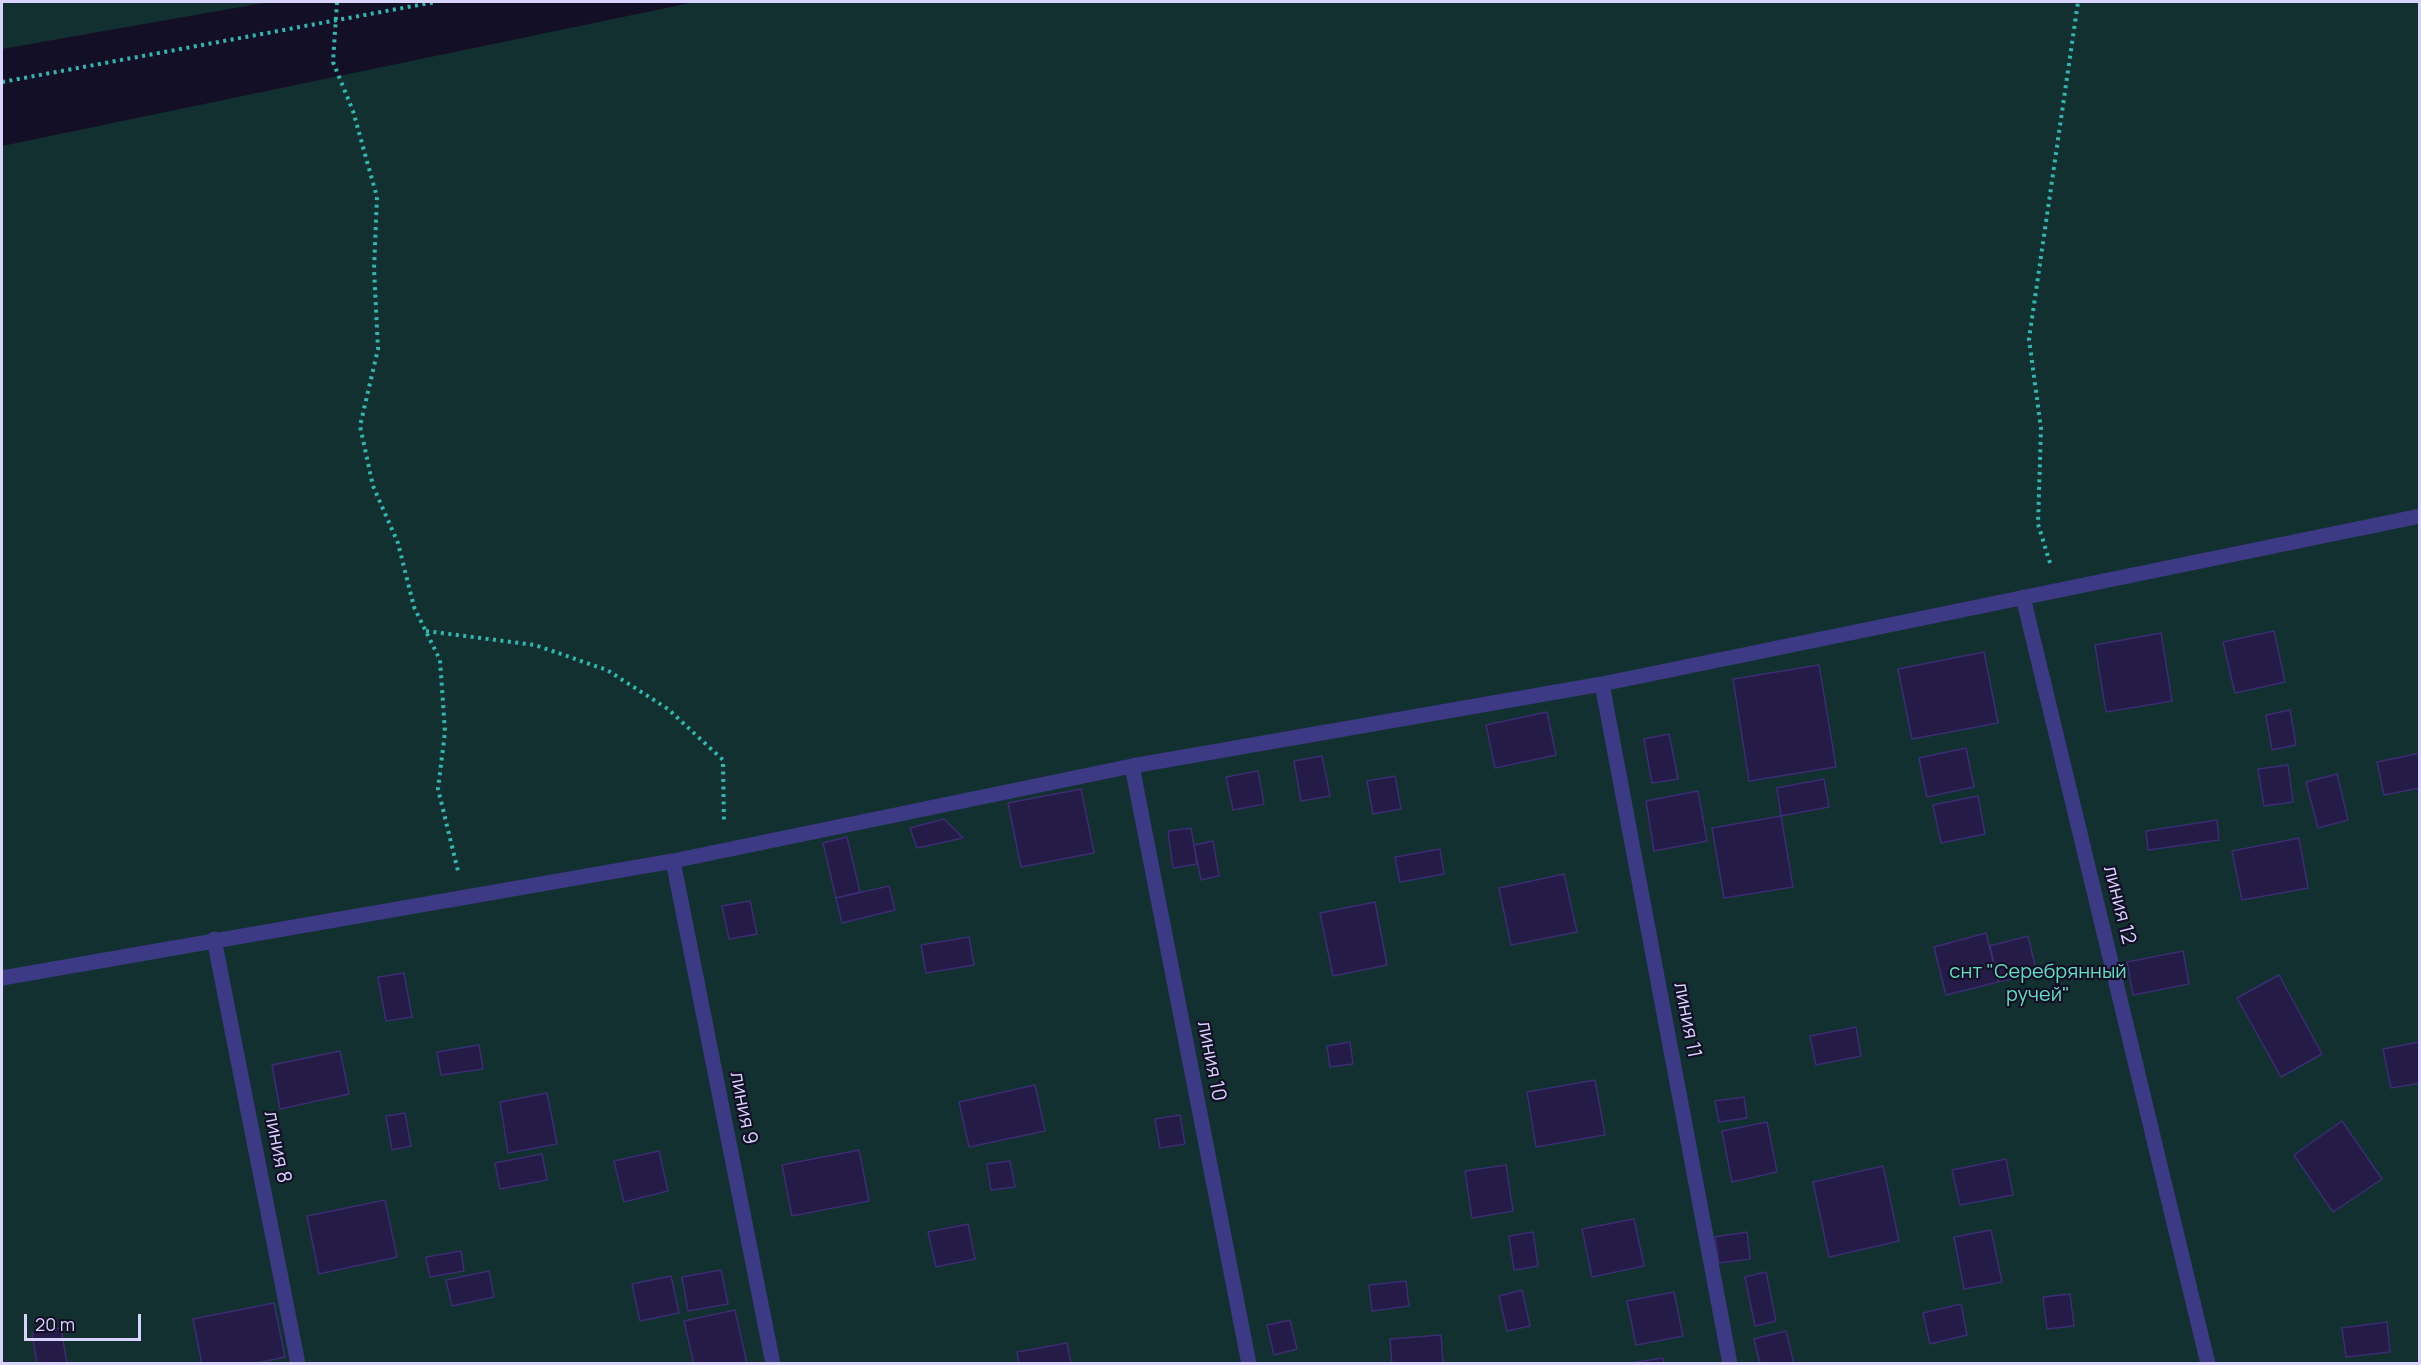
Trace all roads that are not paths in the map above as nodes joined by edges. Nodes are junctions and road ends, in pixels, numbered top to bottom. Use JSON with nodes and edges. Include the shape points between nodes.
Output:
{"nodes":[{"id":1,"x":2420,"y":516,"type":"edge"},
{"id":2,"x":2023,"y":597,"type":"junction"},
{"id":3,"x":1602,"y":684,"type":"junction"},
{"id":4,"x":1132,"y":766,"type":"junction"},
{"id":5,"x":673,"y":861,"type":"junction"},
{"id":6,"x":214,"y":939,"type":"junction"},
{"id":7,"x":2,"y":978,"type":"edge"},
{"id":8,"x":298,"y":1364,"type":"edge"},
{"id":9,"x":773,"y":1364,"type":"edge"},
{"id":10,"x":1249,"y":1364,"type":"edge"},
{"id":11,"x":1730,"y":1364,"type":"edge"},
{"id":12,"x":2208,"y":1364,"type":"edge"}],
"edges":[{"from":1,"to":2,"type":"street"},
{"from":2,"to":3,"type":"street"},
{"from":2,"to":12,"type":"street","name":"линия 12"},
{"from":3,"to":4,"type":"street"},
{"from":3,"to":11,"type":"street","name":"линия 11"},
{"from":4,"to":5,"type":"street"},
{"from":4,"to":10,"type":"street","name":"линия 10"},
{"from":5,"to":6,"type":"street"},
{"from":5,"to":9,"type":"street","name":"линия 9"},
{"from":6,"to":7,"type":"street"},
{"from":6,"to":8,"type":"street","name":"линия 8"}]}
